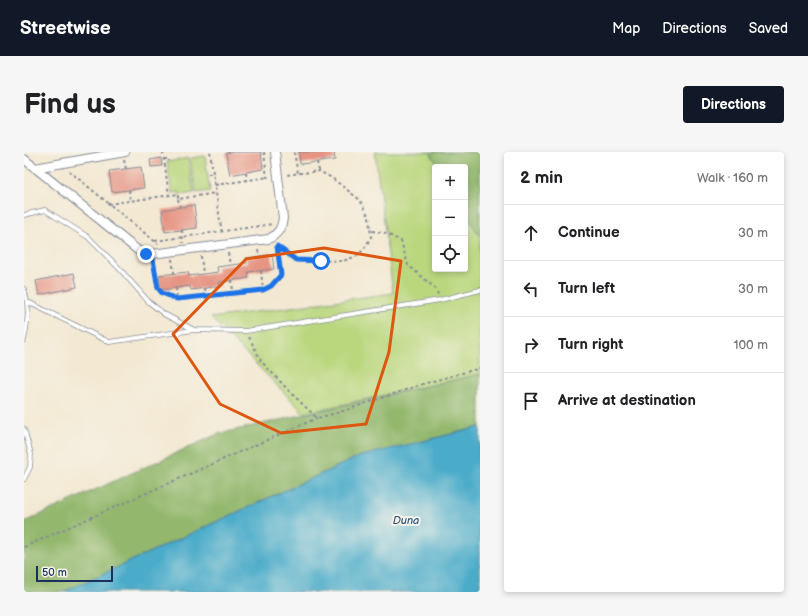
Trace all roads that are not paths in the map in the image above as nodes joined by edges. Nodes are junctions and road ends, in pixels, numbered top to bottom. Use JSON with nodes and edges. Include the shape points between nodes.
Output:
{"nodes":[{"id":1,"x":125,"y":152,"type":"edge"},
{"id":2,"x":275,"y":152,"type":"edge"},
{"id":3,"x":24,"y":159,"type":"edge"},
{"id":4,"x":35,"y":168,"type":"junction"},
{"id":5,"x":24,"y":215,"type":"edge"},
{"id":6,"x":24,"y":288,"type":"edge"},
{"id":7,"x":480,"y":290,"type":"edge"},
{"id":8,"x":28,"y":302,"type":"junction"},
{"id":9,"x":194,"y":330,"type":"junction"},
{"id":10,"x":24,"y":340,"type":"edge"},
{"id":11,"x":24,"y":429,"type":"edge"},
{"id":12,"x":24,"y":479,"type":"edge"}],
"edges":[{"from":1,"to":4,"type":"street"},
{"from":2,"to":4,"type":"street","via":[[283,218],[279,231],[269,239],[152,254],[140,252]]},
{"from":3,"to":4,"type":"street"},
{"from":5,"to":9,"type":"lane","via":[[45,210],[88,237],[148,302]]},
{"from":6,"to":8,"type":"lane"},
{"from":7,"to":9,"type":"lane","via":[[440,300],[246,331]]},
{"from":8,"to":9,"type":"lane","via":[[109,342]]},
{"from":8,"to":10,"type":"lane","via":[[29,316]]},
{"from":11,"to":12,"type":"lane","via":[[31,454],[30,467]]}]}
